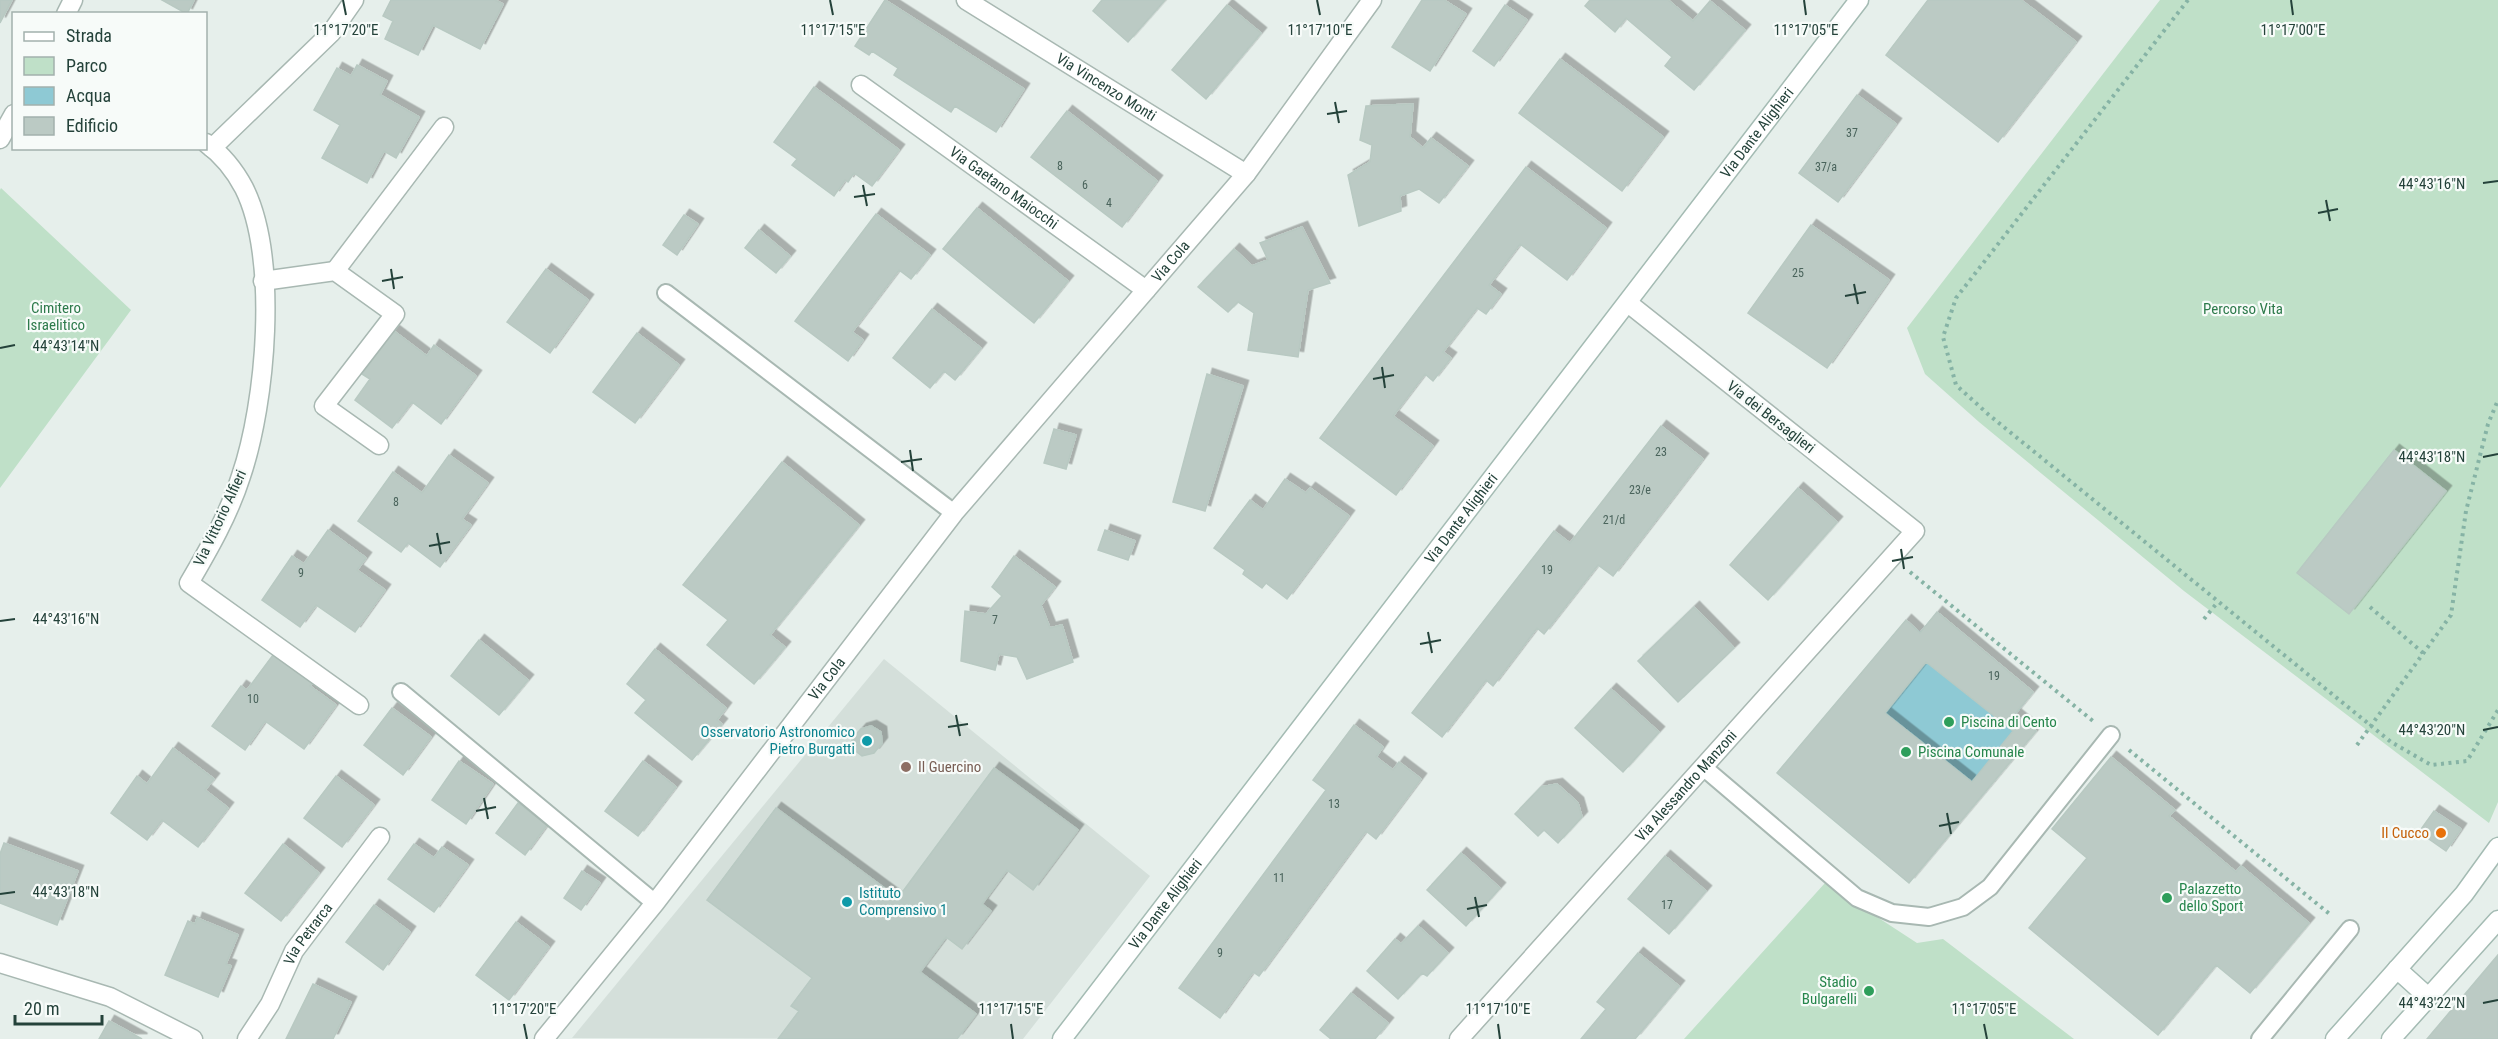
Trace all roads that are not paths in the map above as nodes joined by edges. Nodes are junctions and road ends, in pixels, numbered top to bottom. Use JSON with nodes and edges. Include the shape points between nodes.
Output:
{"nodes":[{"id":1,"x":354,"y":0,"type":"edge"},
{"id":2,"x":966,"y":0,"type":"edge"},
{"id":3,"x":1372,"y":0,"type":"edge"},
{"id":4,"x":1859,"y":0,"type":"edge"},
{"id":5,"x":861,"y":85,"type":"dead end"},
{"id":6,"x":12,"y":118,"type":"edge"},
{"id":7,"x":444,"y":127,"type":"dead end"},
{"id":8,"x":0,"y":140,"type":"edge"},
{"id":9,"x":209,"y":146,"type":"edge"},
{"id":10,"x":1246,"y":174,"type":"junction"},
{"id":11,"x":335,"y":271,"type":"junction"},
{"id":12,"x":264,"y":281,"type":"junction"},
{"id":13,"x":1146,"y":290,"type":"junction"},
{"id":14,"x":666,"y":293,"type":"dead end"},
{"id":15,"x":1628,"y":303,"type":"junction"},
{"id":16,"x":379,"y":445,"type":"dead end"},
{"id":17,"x":954,"y":513,"type":"junction"},
{"id":18,"x":1915,"y":531,"type":"joint"},
{"id":19,"x":401,"y":692,"type":"dead end"},
{"id":20,"x":359,"y":705,"type":"dead end"},
{"id":21,"x":2111,"y":735,"type":"dead end"},
{"id":22,"x":1703,"y":767,"type":"junction"},
{"id":23,"x":380,"y":837,"type":"dead end"},
{"id":24,"x":2498,"y":847,"type":"edge"},
{"id":25,"x":655,"y":903,"type":"junction"},
{"id":26,"x":2498,"y":920,"type":"edge"},
{"id":27,"x":2349,"y":929,"type":"dead end"},
{"id":28,"x":0,"y":963,"type":"edge"},
{"id":29,"x":2397,"y":969,"type":"junction"},
{"id":30,"x":2428,"y":997,"type":"junction"},
{"id":31,"x":193,"y":1039,"type":"edge"},
{"id":32,"x":248,"y":1039,"type":"edge"},
{"id":33,"x":544,"y":1039,"type":"edge"},
{"id":34,"x":1062,"y":1039,"type":"edge"},
{"id":35,"x":1459,"y":1039,"type":"edge"},
{"id":36,"x":2260,"y":1039,"type":"edge"},
{"id":37,"x":2336,"y":1039,"type":"edge"},
{"id":38,"x":2391,"y":1039,"type":"edge"}],
"edges":[{"from":1,"to":9,"type":"street","name":"Via Vittorio Alfieri","via":[[331,33]]},
{"from":2,"to":10,"type":"street","name":"Via Vincenzo Monti"},
{"from":3,"to":10,"type":"street","name":"Via Cola"},
{"from":4,"to":15,"type":"street","name":"Via Dante Alighieri"},
{"from":5,"to":13,"type":"street","name":"Via Gaetano Maiocchi"},
{"from":6,"to":8,"type":"street"},
{"from":7,"to":11,"type":"street"},
{"from":9,"to":12,"type":"street","name":"Via Vittorio Alfieri","via":[[244,188],[256,223]]},
{"from":10,"to":13,"type":"street","name":"Via Cola"},
{"from":11,"to":12,"type":"street"},
{"from":11,"to":16,"type":"street","via":[[395,314],[324,406]]},
{"from":12,"to":20,"type":"street","name":"Via Vittorio Alfieri","via":[[262,360],[249,451],[231,502],[189,583]]},
{"from":13,"to":17,"type":"street","name":"Via Cola"},
{"from":14,"to":17,"type":"lane"},
{"from":15,"to":18,"type":"street","name":"Via dei Bersaglieri"},
{"from":15,"to":34,"type":"street","name":"Via Dante Alighieri"},
{"from":17,"to":25,"type":"street","name":"Via Cola"},
{"from":18,"to":22,"type":"street","name":"Via Alessandro Manzoni"},
{"from":19,"to":25,"type":"lane"},
{"from":21,"to":22,"type":"lane","via":[[1990,887],[1963,907],[1929,917],[1892,913],[1857,898]]},
{"from":22,"to":35,"type":"street","name":"Via Alessandro Manzoni"},
{"from":23,"to":32,"type":"street","name":"Via Petrarca","via":[[294,951],[270,1004]]},
{"from":24,"to":29,"type":"street","via":[[2481,874]]},
{"from":25,"to":33,"type":"street","name":"Via Cola"},
{"from":26,"to":30,"type":"street"},
{"from":27,"to":36,"type":"lane"},
{"from":28,"to":31,"type":"street","via":[[110,997]]},
{"from":29,"to":30,"type":"street"},
{"from":29,"to":37,"type":"street"},
{"from":30,"to":38,"type":"street"}]}
